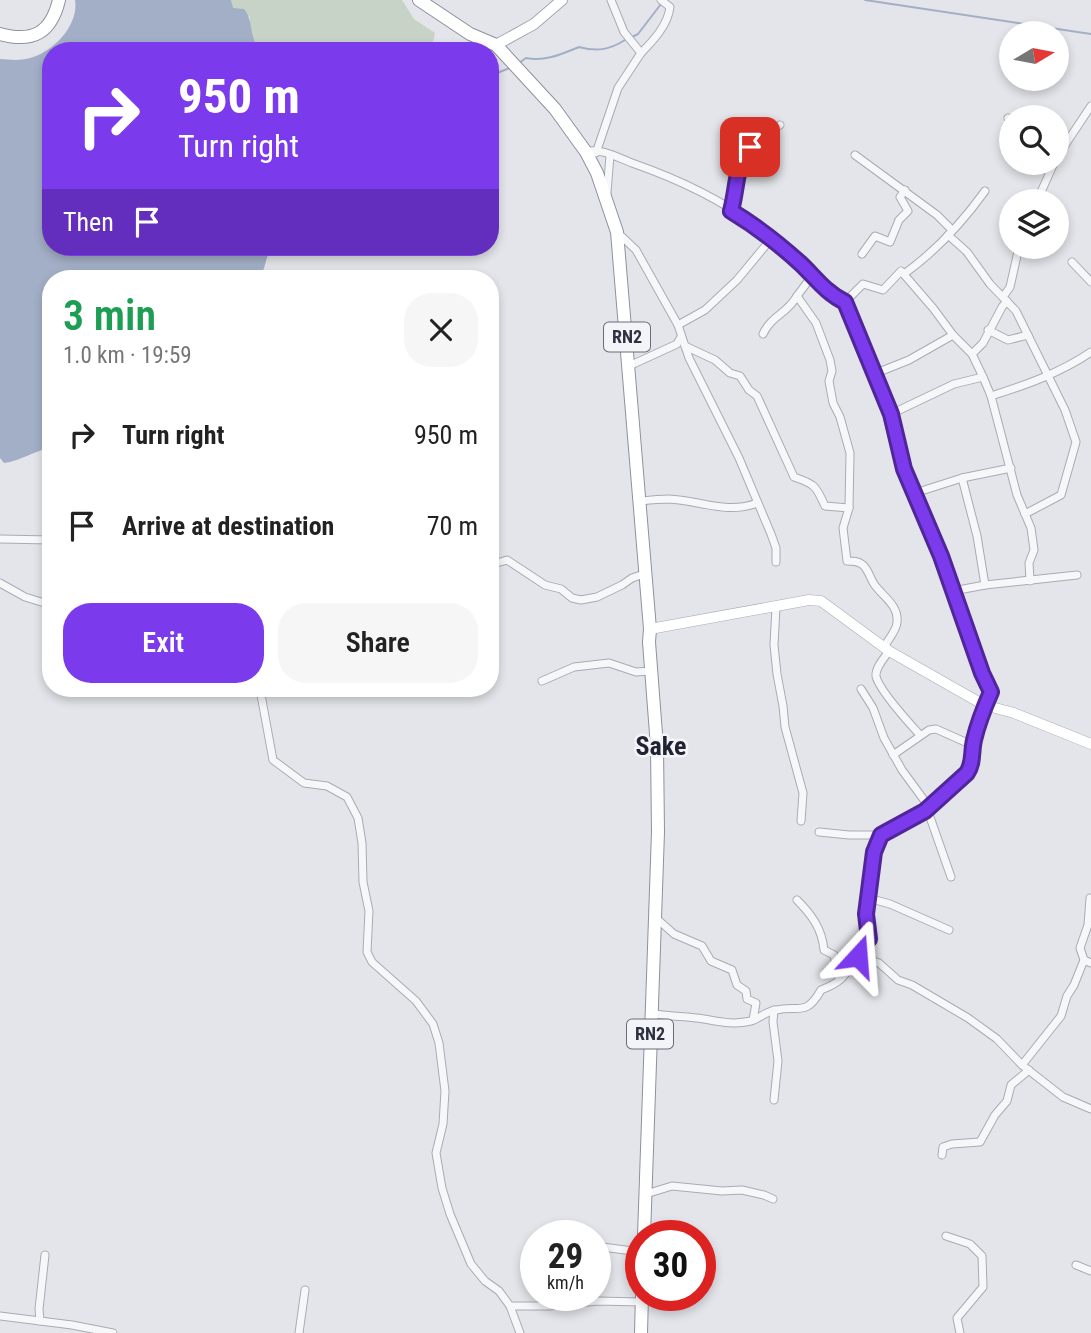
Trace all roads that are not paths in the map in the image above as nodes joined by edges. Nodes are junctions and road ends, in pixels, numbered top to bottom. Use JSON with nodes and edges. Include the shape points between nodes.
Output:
{"nodes":[{"id":1,"x":59,"y":0,"type":"edge"},
{"id":2,"x":419,"y":0,"type":"edge"},
{"id":3,"x":562,"y":0,"type":"edge"},
{"id":4,"x":611,"y":0,"type":"edge"},
{"id":5,"x":664,"y":2,"type":"edge"},
{"id":6,"x":436,"y":4,"type":"edge"},
{"id":7,"x":0,"y":34,"type":"edge"},
{"id":8,"x":489,"y":42,"type":"edge"},
{"id":9,"x":499,"y":43,"type":"edge"},
{"id":10,"x":499,"y":48,"type":"edge"},
{"id":11,"x":638,"y":49,"type":"junction"},
{"id":12,"x":1091,"y":106,"type":"edge"},
{"id":13,"x":780,"y":125,"type":"dead end"},
{"id":14,"x":1069,"y":140,"type":"edge"},
{"id":15,"x":591,"y":155,"type":"junction"},
{"id":16,"x":610,"y":155,"type":"junction"},
{"id":17,"x":855,"y":155,"type":"dead end"},
{"id":18,"x":905,"y":190,"type":"junction"},
{"id":19,"x":985,"y":191,"type":"dead end"},
{"id":20,"x":607,"y":197,"type":"junction"},
{"id":21,"x":731,"y":211,"type":"junction"},
{"id":22,"x":617,"y":232,"type":"junction"},
{"id":23,"x":950,"y":233,"type":"junction"},
{"id":24,"x":771,"y":239,"type":"junction"},
{"id":25,"x":862,"y":254,"type":"dead end"},
{"id":26,"x":1016,"y":259,"type":"edge"},
{"id":27,"x":1073,"y":262,"type":"dead end"},
{"id":28,"x":904,"y":274,"type":"junction"},
{"id":29,"x":812,"y":276,"type":"junction"},
{"id":30,"x":1091,"y":282,"type":"edge"},
{"id":31,"x":797,"y":296,"type":"junction"},
{"id":32,"x":1005,"y":299,"type":"junction"},
{"id":33,"x":845,"y":302,"type":"junction"},
{"id":34,"x":678,"y":325,"type":"junction"},
{"id":35,"x":988,"y":330,"type":"junction"},
{"id":36,"x":763,"y":334,"type":"dead end"},
{"id":37,"x":953,"y":335,"type":"junction"},
{"id":38,"x":1028,"y":335,"type":"junction"},
{"id":39,"x":681,"y":337,"type":"junction"},
{"id":40,"x":685,"y":346,"type":"junction"},
{"id":41,"x":1091,"y":352,"type":"edge"},
{"id":42,"x":972,"y":354,"type":"junction"},
{"id":43,"x":629,"y":366,"type":"junction"},
{"id":44,"x":874,"y":374,"type":"junction"},
{"id":45,"x":1047,"y":376,"type":"junction"},
{"id":46,"x":983,"y":377,"type":"junction"},
{"id":47,"x":990,"y":396,"type":"junction"},
{"id":48,"x":891,"y":414,"type":"junction"},
{"id":49,"x":1011,"y":468,"type":"junction"},
{"id":50,"x":962,"y":478,"type":"junction"},
{"id":51,"x":915,"y":493,"type":"junction"},
{"id":52,"x":757,"y":503,"type":"junction"},
{"id":53,"x":639,"y":504,"type":"junction"},
{"id":54,"x":849,"y":508,"type":"junction"},
{"id":55,"x":1025,"y":514,"type":"junction"},
{"id":56,"x":0,"y":539,"type":"edge"},
{"id":57,"x":42,"y":540,"type":"edge"},
{"id":58,"x":776,"y":562,"type":"dead end"},
{"id":59,"x":499,"y":563,"type":"edge"},
{"id":60,"x":644,"y":573,"type":"junction"},
{"id":61,"x":1077,"y":576,"type":"dead end"},
{"id":62,"x":1030,"y":581,"type":"junction"},
{"id":63,"x":0,"y":583,"type":"edge"},
{"id":64,"x":985,"y":585,"type":"junction"},
{"id":65,"x":953,"y":591,"type":"junction"},
{"id":66,"x":42,"y":603,"type":"edge"},
{"id":67,"x":776,"y":607,"type":"junction"},
{"id":68,"x":650,"y":629,"type":"junction"},
{"id":69,"x":887,"y":649,"type":"junction"},
{"id":70,"x":652,"y":671,"type":"junction"},
{"id":71,"x":542,"y":681,"type":"dead end"},
{"id":72,"x":861,"y":689,"type":"dead end"},
{"id":73,"x":261,"y":697,"type":"edge"},
{"id":74,"x":984,"y":705,"type":"junction"},
{"id":75,"x":920,"y":735,"type":"junction"},
{"id":76,"x":1091,"y":744,"type":"edge"},
{"id":77,"x":972,"y":745,"type":"junction"},
{"id":78,"x":893,"y":755,"type":"junction"},
{"id":79,"x":927,"y":809,"type":"junction"},
{"id":80,"x":801,"y":821,"type":"dead end"},
{"id":81,"x":819,"y":832,"type":"dead end"},
{"id":82,"x":881,"y":835,"type":"junction"},
{"id":83,"x":951,"y":877,"type":"dead end"},
{"id":84,"x":868,"y":898,"type":"junction"},
{"id":85,"x":1090,"y":898,"type":"edge"},
{"id":86,"x":797,"y":900,"type":"dead end"},
{"id":87,"x":656,"y":918,"type":"junction"},
{"id":88,"x":949,"y":930,"type":"dead end"},
{"id":89,"x":858,"y":956,"type":"junction"},
{"id":90,"x":1088,"y":962,"type":"edge"},
{"id":91,"x":839,"y":979,"type":"junction"},
{"id":92,"x":774,"y":1010,"type":"junction"},
{"id":93,"x":650,"y":1013,"type":"junction"},
{"id":94,"x":753,"y":1020,"type":"junction"},
{"id":95,"x":1025,"y":1068,"type":"junction"},
{"id":96,"x":774,"y":1100,"type":"dead end"},
{"id":97,"x":1091,"y":1109,"type":"edge"},
{"id":98,"x":942,"y":1155,"type":"dead end"},
{"id":99,"x":645,"y":1195,"type":"junction"},
{"id":100,"x":772,"y":1199,"type":"dead end"},
{"id":101,"x":644,"y":1220,"type":"edge"},
{"id":102,"x":946,"y":1236,"type":"dead end"},
{"id":103,"x":45,"y":1255,"type":"dead end"},
{"id":104,"x":1076,"y":1265,"type":"dead end"},
{"id":105,"x":1091,"y":1272,"type":"edge"},
{"id":106,"x":305,"y":1290,"type":"dead end"},
{"id":107,"x":625,"y":1299,"type":"edge"},
{"id":108,"x":510,"y":1306,"type":"junction"},
{"id":109,"x":642,"y":1311,"type":"edge"},
{"id":110,"x":0,"y":1316,"type":"edge"},
{"id":111,"x":40,"y":1321,"type":"junction"},
{"id":112,"x":113,"y":1333,"type":"edge"},
{"id":113,"x":299,"y":1333,"type":"edge"},
{"id":114,"x":520,"y":1333,"type":"edge"},
{"id":115,"x":641,"y":1333,"type":"edge"},
{"id":116,"x":960,"y":1333,"type":"edge"}],
"edges":[{"from":1,"to":7,"type":"highway","via":[[45,29],[17,39]]},
{"from":2,"to":6,"type":"highway","number":"RN2"},
{"from":3,"to":9,"type":"main road","via":[[534,24]]},
{"from":4,"to":11,"type":"street","via":[[624,32]]},
{"from":5,"to":11,"type":"street","via":[[670,7],[662,27],[653,42]]},
{"from":6,"to":8,"type":"highway","number":"RN2","via":[[470,34]]},
{"from":10,"to":15,"type":"highway","number":"RN2"},
{"from":11,"to":15,"type":"street"},
{"from":12,"to":14,"type":"street"},
{"from":13,"to":21,"type":"street","via":[[750,147],[742,159]]},
{"from":15,"to":16,"type":"street"},
{"from":15,"to":20,"type":"highway","number":"RN2"},
{"from":16,"to":20,"type":"street"},
{"from":16,"to":21,"type":"street","via":[[662,173]]},
{"from":17,"to":18,"type":"street"},
{"from":18,"to":23,"type":"street","via":[[937,215]]},
{"from":18,"to":25,"type":"street","via":[[900,197],[908,211],[890,242],[875,236]]},
{"from":19,"to":23,"type":"street"},
{"from":20,"to":22,"type":"highway","number":"RN2"},
{"from":21,"to":24,"type":"street"},
{"from":22,"to":34,"type":"street","via":[[636,250]]},
{"from":22,"to":43,"type":"highway","number":"RN2"},
{"from":23,"to":28,"type":"street"},
{"from":23,"to":32,"type":"street"},
{"from":24,"to":29,"type":"street"},
{"from":24,"to":34,"type":"street","via":[[705,310]]},
{"from":26,"to":32,"type":"street"},
{"from":27,"to":30,"type":"street"},
{"from":28,"to":33,"type":"street","via":[[901,271],[883,290],[863,284]]},
{"from":28,"to":37,"type":"street"},
{"from":29,"to":31,"type":"street"},
{"from":29,"to":33,"type":"street"},
{"from":31,"to":36,"type":"street","via":[[791,307],[769,322]]},
{"from":31,"to":54,"type":"street","via":[[816,323],[830,360],[833,403],[850,453]]},
{"from":32,"to":35,"type":"street"},
{"from":32,"to":38,"type":"street"},
{"from":33,"to":44,"type":"street"},
{"from":34,"to":39,"type":"street"},
{"from":35,"to":38,"type":"street","via":[[1007,340]]},
{"from":35,"to":42,"type":"street"},
{"from":37,"to":42,"type":"street"},
{"from":37,"to":44,"type":"street"},
{"from":38,"to":45,"type":"street"},
{"from":39,"to":40,"type":"street"},
{"from":39,"to":43,"type":"street","via":[[677,344]]},
{"from":40,"to":52,"type":"street"},
{"from":40,"to":54,"type":"street","via":[[740,376],[757,396],[794,477],[819,489],[825,506]]},
{"from":41,"to":45,"type":"street"},
{"from":42,"to":46,"type":"street"},
{"from":43,"to":53,"type":"highway","number":"RN2"},
{"from":44,"to":48,"type":"street"},
{"from":45,"to":47,"type":"street"},
{"from":45,"to":55,"type":"street","via":[[1076,442],[1061,495]]},
{"from":46,"to":47,"type":"street"},
{"from":46,"to":48,"type":"street","via":[[954,384]]},
{"from":47,"to":49,"type":"street"},
{"from":48,"to":51,"type":"street","via":[[904,469]]},
{"from":49,"to":50,"type":"street"},
{"from":49,"to":55,"type":"street"},
{"from":50,"to":51,"type":"street"},
{"from":50,"to":64,"type":"street"},
{"from":51,"to":65,"type":"street"},
{"from":52,"to":53,"type":"street","via":[[745,508],[670,499]]},
{"from":52,"to":58,"type":"street","via":[[776,548]]},
{"from":53,"to":60,"type":"highway","number":"RN2"},
{"from":54,"to":69,"type":"street","via":[[843,528],[847,561],[863,565],[896,612],[898,623]]},
{"from":55,"to":62,"type":"street","via":[[1034,550]]},
{"from":56,"to":57,"type":"street"},
{"from":59,"to":60,"type":"street","via":[[507,561],[545,585],[581,600],[597,597]]},
{"from":60,"to":68,"type":"highway","number":"RN2"},
{"from":61,"to":62,"type":"street"},
{"from":62,"to":64,"type":"street"},
{"from":63,"to":66,"type":"street"},
{"from":64,"to":65,"type":"street"},
{"from":65,"to":74,"type":"street","via":[[991,692]]},
{"from":67,"to":68,"type":"main road"},
{"from":67,"to":69,"type":"main road","via":[[821,601]]},
{"from":67,"to":80,"type":"street","via":[[777,674],[803,793]]},
{"from":68,"to":70,"type":"highway","number":"RN2"},
{"from":69,"to":74,"type":"main road"},
{"from":69,"to":75,"type":"street","via":[[877,678]]},
{"from":70,"to":71,"type":"street","via":[[597,664],[574,667]]},
{"from":70,"to":87,"type":"highway","number":"RN2"},
{"from":72,"to":78,"type":"street"},
{"from":73,"to":108,"type":"street","via":[[273,760],[304,783],[327,786],[347,797],[358,818],[369,911],[367,952],[433,1024],[445,1091],[436,1153],[442,1188],[471,1264]]},
{"from":74,"to":76,"type":"main road"},
{"from":74,"to":77,"type":"street"},
{"from":75,"to":77,"type":"street","via":[[936,729]]},
{"from":75,"to":78,"type":"street"},
{"from":77,"to":79,"type":"street","via":[[967,773]]},
{"from":78,"to":79,"type":"street"},
{"from":79,"to":82,"type":"street"},
{"from":79,"to":83,"type":"street"},
{"from":81,"to":82,"type":"street"},
{"from":82,"to":84,"type":"street"},
{"from":84,"to":88,"type":"street"},
{"from":84,"to":89,"type":"street","via":[[869,939]]},
{"from":85,"to":90,"type":"street","via":[[1080,948]]},
{"from":86,"to":91,"type":"street","via":[[823,935],[824,950],[834,955]]},
{"from":87,"to":93,"type":"highway","number":"RN2"},
{"from":87,"to":94,"type":"street","via":[[674,934],[702,946],[711,961],[732,970],[747,999],[756,1003]]},
{"from":89,"to":91,"type":"street"},
{"from":89,"to":95,"type":"street","via":[[968,1018]]},
{"from":90,"to":95,"type":"street","via":[[1067,996],[1061,1017]]},
{"from":91,"to":92,"type":"street","via":[[821,990],[807,1007]]},
{"from":92,"to":94,"type":"street"},
{"from":92,"to":96,"type":"street","via":[[778,1061]]},
{"from":93,"to":94,"type":"street","via":[[728,1025]]},
{"from":93,"to":99,"type":"highway","number":"RN2"},
{"from":95,"to":97,"type":"street","via":[[1063,1097]]},
{"from":95,"to":98,"type":"street","via":[[980,1142],[943,1147]]},
{"from":99,"to":100,"type":"street","via":[[672,1186],[742,1190]]},
{"from":99,"to":101,"type":"highway","number":"RN2"},
{"from":102,"to":116,"type":"street","via":[[970,1244],[982,1256],[983,1287],[957,1318]]},
{"from":103,"to":111,"type":"street"},
{"from":104,"to":105,"type":"street"},
{"from":106,"to":113,"type":"street"},
{"from":107,"to":108,"type":"street"},
{"from":108,"to":114,"type":"street"},
{"from":109,"to":115,"type":"highway"},
{"from":110,"to":111,"type":"street"},
{"from":111,"to":112,"type":"street"}]}
